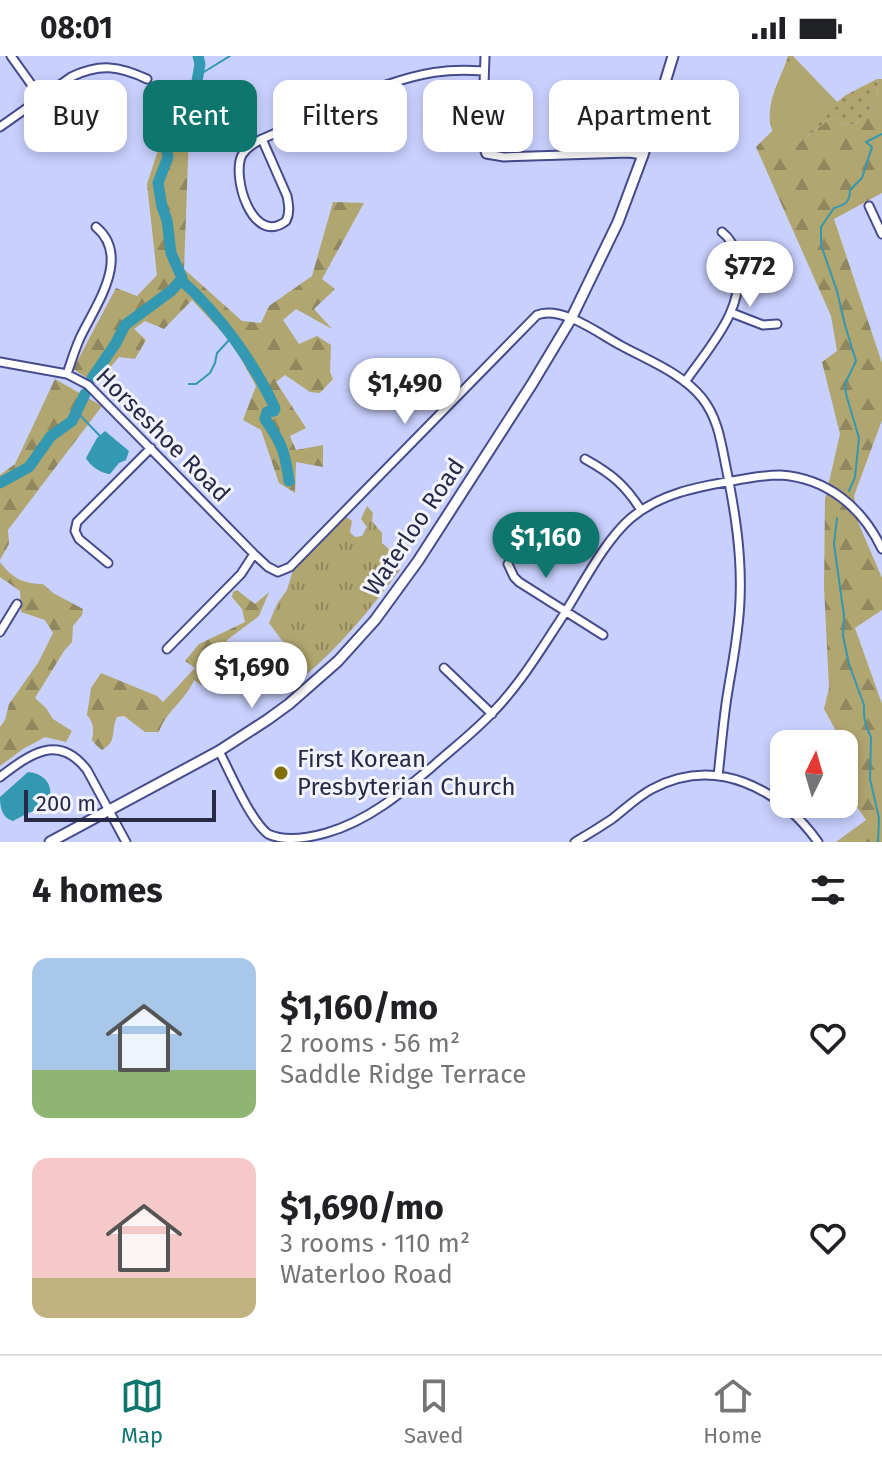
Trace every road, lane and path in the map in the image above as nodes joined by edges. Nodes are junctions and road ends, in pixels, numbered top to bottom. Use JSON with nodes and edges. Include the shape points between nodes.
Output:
{"nodes":[{"id":1,"x":11,"y":56,"type":"edge"},
{"id":2,"x":485,"y":56,"type":"edge"},
{"id":3,"x":673,"y":56,"type":"edge"},
{"id":4,"x":483,"y":71,"type":"junction"},
{"id":5,"x":147,"y":79,"type":"dead end"},
{"id":6,"x":28,"y":80,"type":"edge"},
{"id":7,"x":67,"y":80,"type":"edge"},
{"id":8,"x":24,"y":110,"type":"edge"},
{"id":9,"x":0,"y":127,"type":"edge"},
{"id":10,"x":262,"y":139,"type":"junction"},
{"id":11,"x":643,"y":155,"type":"junction"},
{"id":12,"x":869,"y":206,"type":"dead end"},
{"id":13,"x":96,"y":227,"type":"dead end"},
{"id":14,"x":722,"y":232,"type":"dead end"},
{"id":15,"x":882,"y":234,"type":"edge"},
{"id":16,"x":732,"y":313,"type":"junction"},
{"id":17,"x":571,"y":319,"type":"junction"},
{"id":18,"x":777,"y":324,"type":"dead end"},
{"id":19,"x":0,"y":362,"type":"edge"},
{"id":20,"x":67,"y":374,"type":"junction"},
{"id":21,"x":685,"y":382,"type":"junction"},
{"id":22,"x":151,"y":448,"type":"junction"},
{"id":23,"x":585,"y":459,"type":"dead end"},
{"id":24,"x":729,"y":481,"type":"junction"},
{"id":25,"x":641,"y":510,"type":"junction"},
{"id":26,"x":882,"y":549,"type":"edge"},
{"id":27,"x":254,"y":554,"type":"junction"},
{"id":28,"x":108,"y":563,"type":"dead end"},
{"id":29,"x":508,"y":564,"type":"dead end"},
{"id":30,"x":17,"y":604,"type":"dead end"},
{"id":31,"x":566,"y":611,"type":"junction"},
{"id":32,"x":0,"y":632,"type":"edge"},
{"id":33,"x":603,"y":635,"type":"dead end"},
{"id":34,"x":167,"y":649,"type":"dead end"},
{"id":35,"x":444,"y":668,"type":"dead end"},
{"id":36,"x":492,"y":714,"type":"junction"},
{"id":37,"x":219,"y":751,"type":"junction"},
{"id":38,"x":718,"y":776,"type":"junction"},
{"id":39,"x":0,"y":777,"type":"edge"},
{"id":40,"x":109,"y":810,"type":"junction"},
{"id":41,"x":50,"y":842,"type":"edge"},
{"id":42,"x":126,"y":842,"type":"edge"},
{"id":43,"x":575,"y":842,"type":"edge"},
{"id":44,"x":818,"y":842,"type":"edge"}],
"edges":[{"from":1,"to":6,"type":"street"},
{"from":2,"to":4,"type":"street"},
{"from":3,"to":11,"type":"main road","name":"Waterloo Road"},
{"from":4,"to":10,"type":"street","via":[[445,70],[407,78]]},
{"from":4,"to":11,"type":"street","via":[[486,154]]},
{"from":5,"to":7,"type":"street","via":[[116,67]]},
{"from":8,"to":9,"type":"street"},
{"from":10,"to":10,"type":"street","via":[[242,156],[240,182],[257,221],[275,227],[286,221],[289,204]]},
{"from":11,"to":17,"type":"main road","name":"Waterloo Road"},
{"from":12,"to":15,"type":"street"},
{"from":13,"to":20,"type":"street","via":[[109,241],[109,279]]},
{"from":14,"to":16,"type":"street","via":[[733,243],[738,264]]},
{"from":16,"to":18,"type":"street","via":[[763,325]]},
{"from":16,"to":21,"type":"street"},
{"from":17,"to":21,"type":"street"},
{"from":17,"to":27,"type":"street","name":"Horseshoe Road","via":[[551,312],[537,315],[290,567],[278,572]]},
{"from":17,"to":37,"type":"main road","name":"Waterloo Road","via":[[375,620],[289,704]]},
{"from":19,"to":20,"type":"street","name":"Horseshoe Road"},
{"from":20,"to":22,"type":"street","name":"Horseshoe Road","via":[[88,385]]},
{"from":21,"to":24,"type":"street","via":[[714,419]]},
{"from":22,"to":27,"type":"street","name":"Horseshoe Road"},
{"from":22,"to":28,"type":"street","via":[[77,522],[79,539]]},
{"from":23,"to":25,"type":"street","via":[[622,483]]},
{"from":24,"to":25,"type":"street","via":[[671,495]]},
{"from":24,"to":26,"type":"street","via":[[770,475],[816,483],[854,507]]},
{"from":24,"to":38,"type":"street","via":[[740,603]]},
{"from":25,"to":31,"type":"street","via":[[617,533]]},
{"from":27,"to":34,"type":"street"},
{"from":29,"to":31,"type":"street","via":[[514,577]]},
{"from":30,"to":32,"type":"street"},
{"from":31,"to":33,"type":"street"},
{"from":31,"to":36,"type":"street"},
{"from":35,"to":36,"type":"street"},
{"from":36,"to":37,"type":"street","via":[[377,810],[334,831],[295,841],[276,838],[260,825]]},
{"from":37,"to":40,"type":"main road","name":"Waterloo Road"},
{"from":38,"to":43,"type":"street","via":[[688,776],[661,784]]},
{"from":38,"to":44,"type":"street","via":[[772,795]]},
{"from":39,"to":40,"type":"street","via":[[33,753],[62,751],[80,761]]},
{"from":40,"to":41,"type":"main road","name":"Waterloo Road"},
{"from":40,"to":42,"type":"street"}]}
